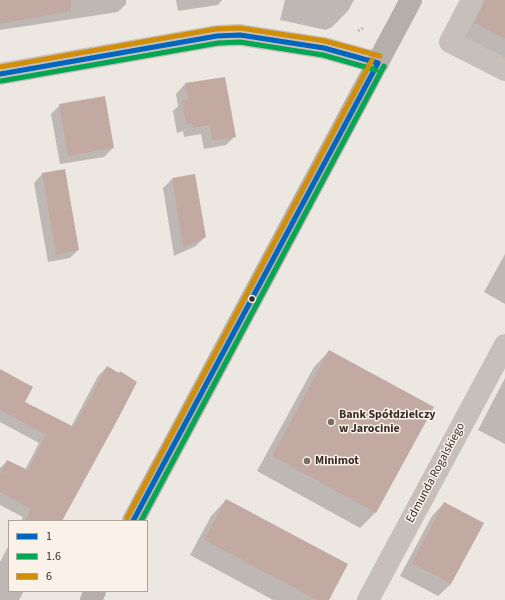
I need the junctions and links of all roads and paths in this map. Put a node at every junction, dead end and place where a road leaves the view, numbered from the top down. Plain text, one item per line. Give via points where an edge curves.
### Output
1 (411, 0) edge
2 (472, 0) edge
3 (378, 63) junction
4 (505, 70) edge
5 (0, 74) edge
6 (504, 345) edge
7 (134, 520) edge
8 (368, 600) edge

1 - 3 main road
2 - 4 street via 450,42
3 - 5 street via 324,48 240,35 217,36
3 - 7 main road
6 - 8 street, Edmunda Rogalskiego

